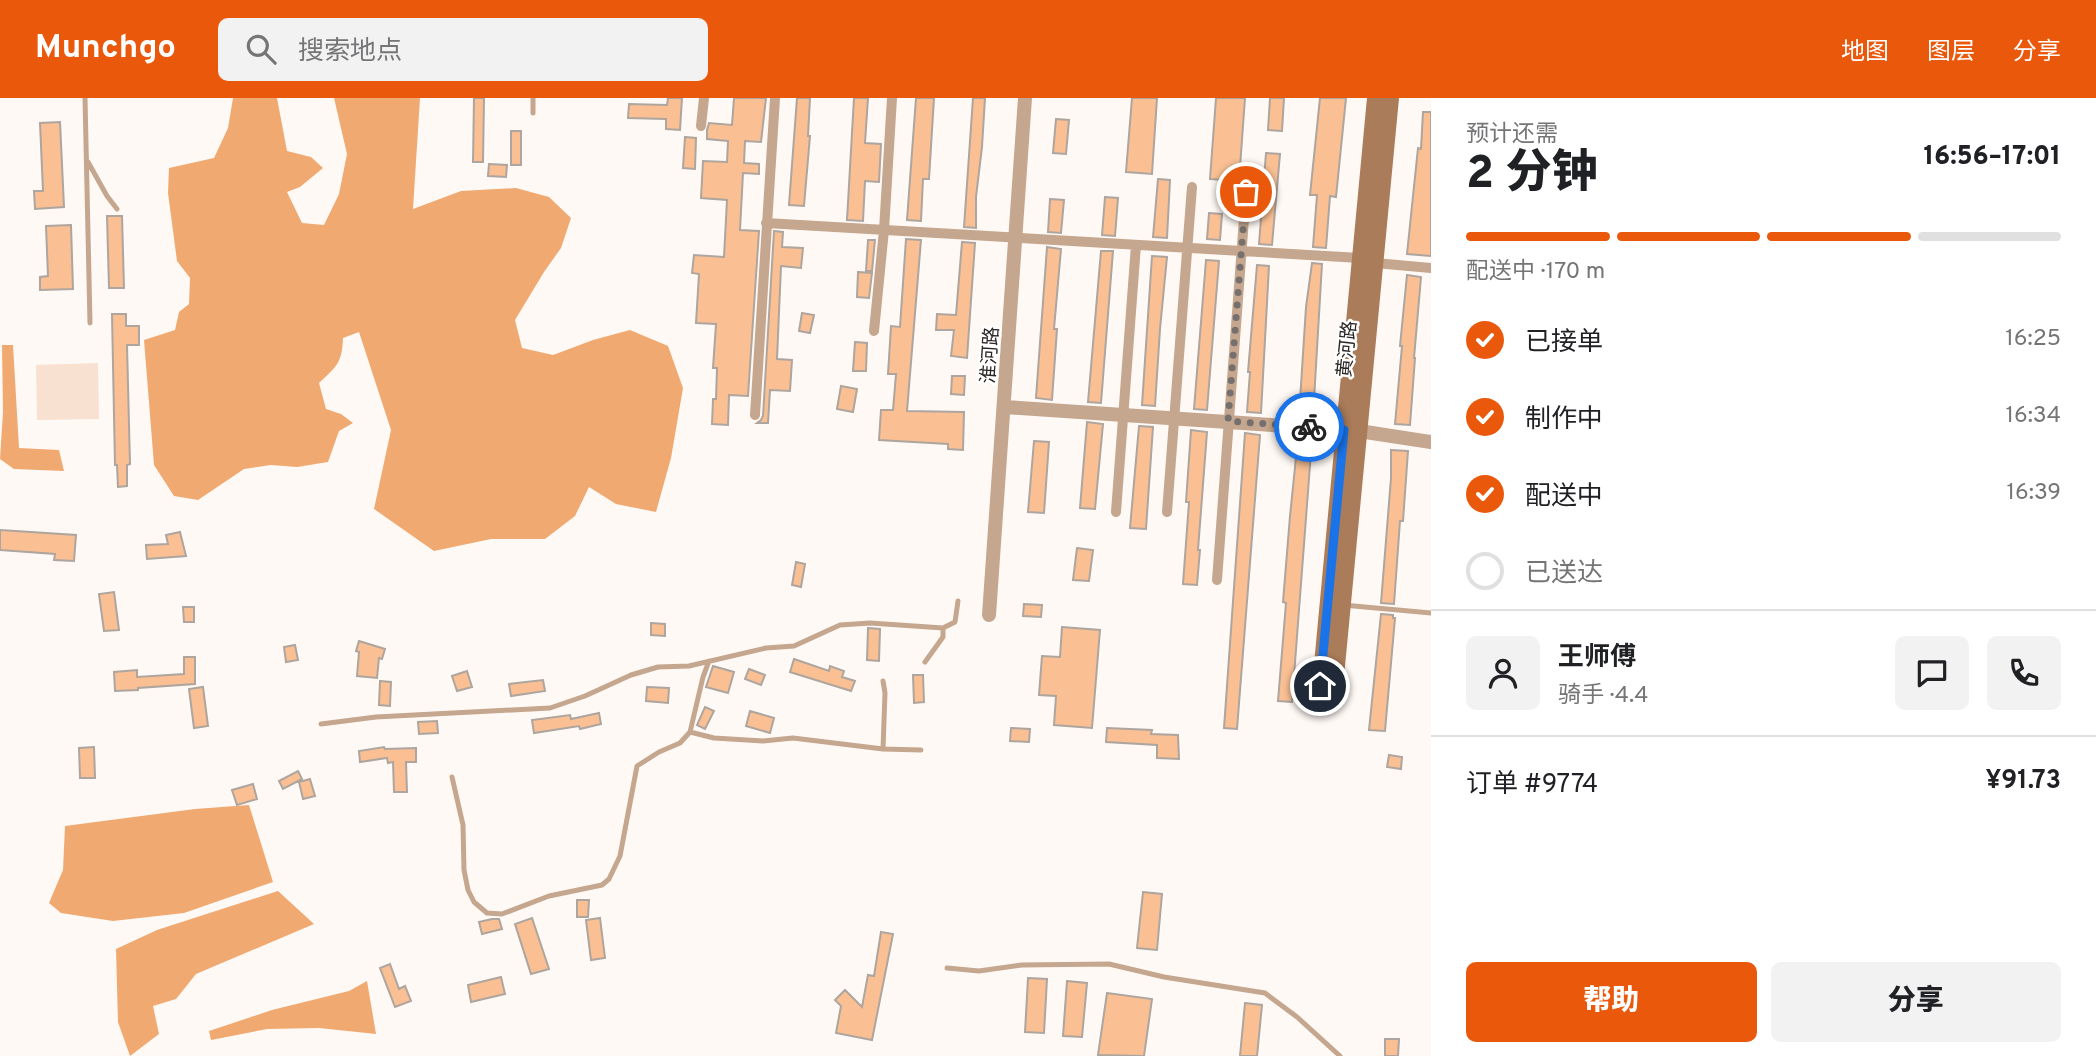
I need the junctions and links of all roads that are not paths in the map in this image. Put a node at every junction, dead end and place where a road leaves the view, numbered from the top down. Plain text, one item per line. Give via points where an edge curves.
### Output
1 (85, 98) edge
2 (533, 98) edge
3 (704, 98) edge
4 (775, 98) edge
5 (892, 98) edge
6 (1025, 98) edge
7 (1375, 98) edge
8 (1391, 98) edge
9 (533, 113) dead end
10 (701, 126) dead end
11 (86, 159) junction
12 (1192, 187) dead end
13 (1246, 192) dead end
14 (117, 209) dead end
15 (766, 223) junction
16 (884, 230) junction
17 (1016, 237) junction
18 (1136, 244) junction
19 (1188, 248) junction
20 (1242, 251) junction
21 (1368, 260) junction
22 (1431, 268) edge
23 (90, 323) dead end
24 (874, 331) dead end
25 (1005, 407) junction
26 (755, 415) dead end
27 (1123, 415) junction
28 (1174, 418) junction
29 (1228, 421) junction
30 (1352, 430) junction
31 (1431, 442) edge
32 (1116, 512) dead end
33 (1167, 512) dead end
34 (1217, 580) dead end
35 (958, 601) dead end
36 (1343, 605) junction
37 (1431, 613) edge
38 (989, 615) dead end
39 (943, 628) junction
40 (709, 661) junction
41 (925, 662) dead end
42 (883, 681) dead end
43 (321, 724) dead end
44 (690, 732) junction
45 (883, 749) junction
46 (920, 750) dead end
47 (452, 777) dead end
48 (947, 968) dead end
49 (1340, 1056) edge

1 - 11 lane
2 - 9 lane
3 - 10 street
4 - 15 street
5 - 16 street
6 - 17 street, 淮河路
7 - 21 main road, 黄河路
8 - 21 main road, 黄河路
11 - 14 lane
11 - 23 lane
12 - 19 street
13 - 20 street
15 - 16 street
15 - 26 street
16 - 17 street
16 - 24 street
17 - 18 street
17 - 25 street, 淮河路
18 - 19 street
18 - 27 street
19 - 20 street
19 - 28 street
20 - 21 street
20 - 29 street
21 - 22 street
21 - 30 main road, 黄河路
25 - 27 street
25 - 38 street, 淮河路
27 - 28 street
27 - 32 street
28 - 29 street
28 - 33 street
29 - 30 street
29 - 34 street
30 - 31 street
30 - 36 main road, 黄河路
30 - 36 main road, 黄河路 via 1328,686
35 - 39 lane via 955,622
36 - 37 lane
39 - 40 lane via 840,625 794,646
39 - 41 lane via 943,637
40 - 43 lane via 658,667 550,708
40 - 44 lane
42 - 45 lane
44 - 45 lane via 714,738 793,738
44 - 47 lane via 680,743 637,766 620,856 602,885 550,896 502,914 487,913 468,890 463,825
45 - 46 lane
48 - 49 lane via 979,971 1022,965 1109,964 1265,993

